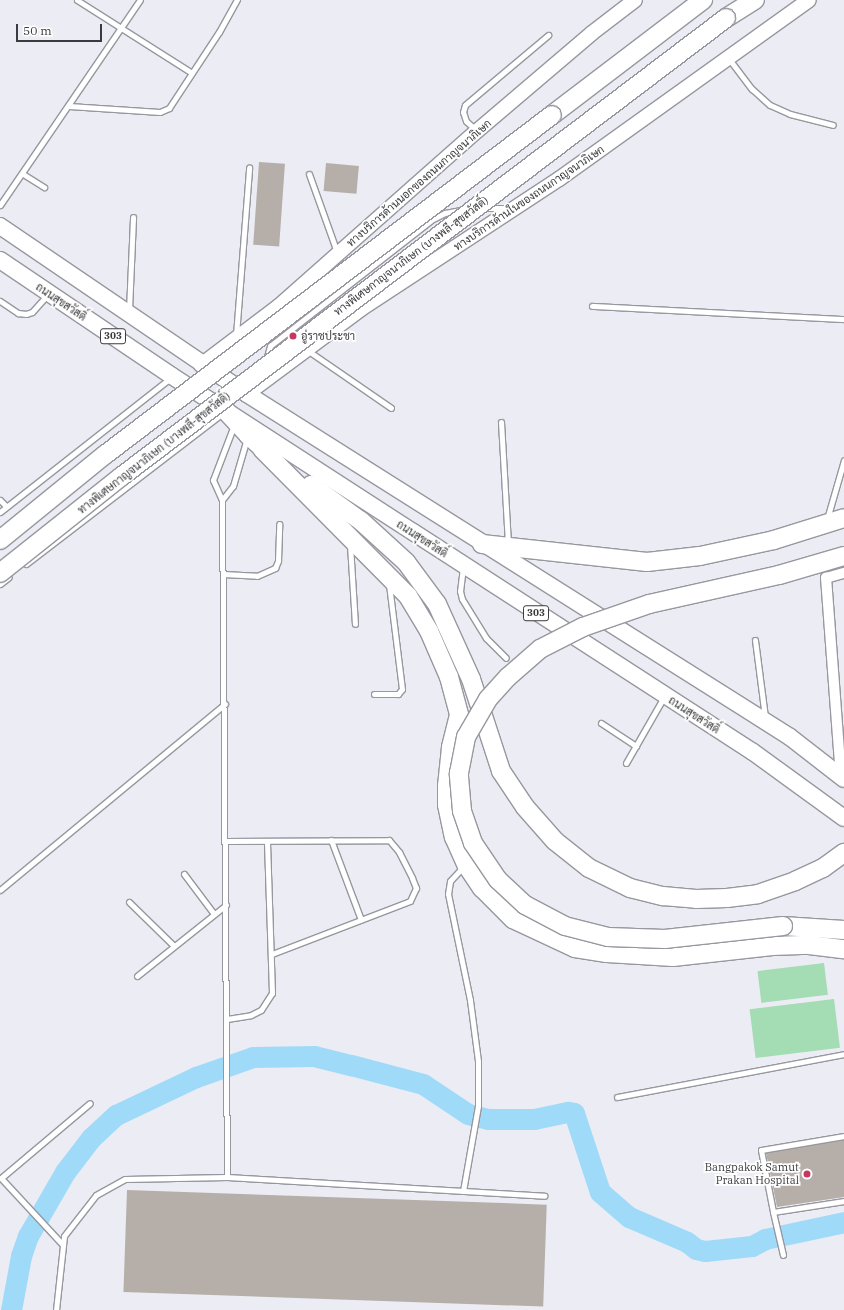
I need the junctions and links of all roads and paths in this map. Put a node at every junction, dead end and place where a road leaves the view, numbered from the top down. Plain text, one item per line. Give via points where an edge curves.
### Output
1 (77, 0) edge
2 (140, 0) edge
3 (237, 0) edge
4 (635, 0) edge
5 (683, 0) edge
6 (703, 0) edge
7 (748, 0) edge
8 (755, 0) edge
9 (810, 0) edge
10 (726, 18) junction
11 (121, 28) junction
12 (548, 35) dead end
13 (642, 47) junction
14 (729, 58) junction
15 (192, 73) junction
16 (69, 106) junction
17 (833, 125) dead end
18 (478, 131) junction
19 (248, 168) dead end
20 (23, 174) junction
21 (309, 174) dead end
22 (44, 187) dead end
23 (0, 205) edge
24 (518, 208) junction
25 (132, 217) dead end
26 (0, 226) edge
27 (338, 254) junction
28 (0, 260) edge
29 (48, 293) junction
30 (0, 301) edge
31 (592, 306) dead end
32 (129, 313) junction
33 (844, 319) edge
34 (236, 338) junction
35 (307, 349) junction
36 (201, 365) junction
37 (172, 376) junction
38 (271, 376) junction
39 (246, 394) junction
40 (391, 408) dead end
41 (231, 416) junction
42 (501, 422) dead end
43 (248, 435) junction
44 (262, 449) junction
45 (844, 460) edge
46 (0, 500) edge
47 (222, 500) junction
48 (6, 506) junction
49 (0, 512) edge
50 (844, 518) edge
51 (278, 524) dead end
52 (826, 524) junction
53 (349, 535) junction
54 (0, 540) edge
55 (482, 544) junction
56 (508, 547) junction
57 (844, 556) edge
58 (463, 566) junction
59 (19, 569) dead end
60 (844, 573) edge
61 (6, 574) edge
62 (223, 574) junction
63 (388, 575) junction
64 (0, 584) edge
65 (355, 624) dead end
66 (755, 640) dead end
67 (506, 658) dead end
68 (374, 694) dead end
69 (665, 696) junction
70 (225, 704) junction
71 (765, 722) junction
72 (600, 723) dead end
73 (636, 746) junction
74 (626, 763) dead end
75 (843, 778) edge
76 (844, 818) edge
77 (331, 840) junction
78 (226, 841) junction
79 (267, 841) junction
80 (844, 853) edge
81 (466, 864) junction
82 (184, 874) dead end
83 (0, 890) edge
84 (129, 902) dead end
85 (226, 905) junction
86 (214, 914) junction
87 (361, 920) junction
88 (844, 930) edge
89 (174, 946) junction
90 (844, 949) edge
91 (272, 954) junction
92 (137, 976) dead end
93 (226, 1019) junction
94 (844, 1054) edge
95 (617, 1097) dead end
96 (90, 1103) dead end
97 (844, 1136) edge
98 (228, 1177) junction
99 (463, 1191) junction
100 (544, 1196) dead end
101 (844, 1201) edge
102 (773, 1212) junction
103 (62, 1245) junction
104 (783, 1255) dead end
105 (56, 1310) edge

1 - 11 lane
2 - 11 lane
3 - 15 lane
4 - 18 main road, ทางบริการด้านนอกของถนนกาญจนาภิเษก via 592,33
5 - 13 highway
6 - 13 highway
7 - 10 highway, ทางพิเศษกาญจนาภิเษก (บางพลี-สุขสวัสดิ์)
8 - 10 highway
9 - 14 main road, ทางบริการด้านในของถนนกาญจนาภิเษก
10 - 61 highway, ทางพิเศษกาญจนาภิเษก (บางพลี-สุขสวัสดิ์), bridge via 122,476
11 - 15 lane
11 - 16 lane
12 - 18 lane via 465,106 463,112 466,121
13 - 54 highway, bridge via 106,454
14 - 17 lane via 752,89 770,105 790,114
14 - 24 main road, ทางบริการด้านในของถนนกาญจนาภิเษก
15 - 16 lane via 169,108 160,112
16 - 20 lane
18 - 27 main road, ทางบริการด้านนอกของถนนกาญจนาภิเษก
19 - 34 lane
20 - 22 lane
20 - 23 lane
21 - 27 lane
24 - 35 main road, ทางบริการด้านในของถนนกาญจนาภิเษก via 361,309
24 - 38 lane via 459,209 431,220 270,346 266,360
25 - 32 lane
26 - 32 main road, 303
27 - 34 main road, ทางบริการด้านนอกของถนนกาญจนาภิเษก via 279,306
28 - 29 main road, ถนนสุขสวัสดิ์ / 303
29 - 30 lane via 32,312 26,314 18,313
29 - 37 main road, ถนนสุขสวัสดิ์ / 303
31 - 33 lane
32 - 36 main road, 303
34 - 36 main road, ทางบริการด้านนอกของถนนกาญจนาภิเษก
35 - 38 main road, ทางบริการด้านในของถนนกาญจนาภิเษก
35 - 40 lane
36 - 39 main road, 303
37 - 41 main road, ถนนสุขสวัสดิ์ / 303
37 - 48 lane
38 - 39 main road, ทางบริการด้านในของถนนกาญจนาภิเษก
39 - 41 main road
39 - 55 main road, 303
41 - 43 highway
41 - 47 lane via 213,480
41 - 58 main road, ถนนสุขสวัสดิ์ / 303
41 - 59 lane
42 - 56 lane
43 - 44 highway
43 - 47 lane via 233,486
44 - 53 highway
44 - 80 highway via 360,521 406,562 437,604 472,679 501,771 524,808 555,841 589,868 630,888 663,896 696,899 758,894 823,868
45 - 52 lane
46 - 48 lane
47 - 62 lane
48 - 49 lane
50 - 52 highway
51 - 62 lane via 278,561 275,568 257,576
52 - 56 highway via 774,540 700,556 647,562
53 - 63 highway
53 - 65 lane
55 - 56 highway
55 - 71 main road, 303
57 - 88 highway, bridge via 779,576 650,604 583,627 540,649 488,699 466,737 459,773 462,811 471,836 498,880 525,905 565,926 608,937 665,939 783,926
58 - 67 lane via 460,591 462,599 486,638
58 - 69 main road, ถนนสุขสวัสดิ์ / 303
60 - 75 street via 826,578
61 - 64 lane
62 - 70 lane
63 - 68 lane via 402,689 398,694
63 - 81 highway via 408,596 429,631 457,703 459,715 451,748 447,806 454,837
66 - 71 lane
69 - 73 lane
69 - 76 main road, ถนนสุขสวัสดิ์ / 303 via 753,752
70 - 78 lane
70 - 83 lane
71 - 75 main road, 303 via 790,737
72 - 73 lane
73 - 74 lane
77 - 79 lane
77 - 87 lane
77 - 87 lane via 389,840 399,852 416,888 410,901
78 - 79 lane
78 - 85 lane
79 - 91 lane
81 - 90 highway via 482,888 513,919 575,948 608,954 673,957 772,946
81 - 99 lane via 450,881 448,894 471,1008 478,1060 477,1114
82 - 86 lane
84 - 89 lane
85 - 86 lane
85 - 93 lane
86 - 89 lane
87 - 91 lane
89 - 92 lane
91 - 93 lane via 272,993 267,1004 251,1015
93 - 98 lane
94 - 95 lane
96 - 103 lane via 1,1178
97 - 102 lane via 761,1150
98 - 99 lane
98 - 103 lane via 125,1179 96,1195 64,1236
99 - 100 lane
101 - 102 lane
102 - 104 lane
103 - 105 lane

